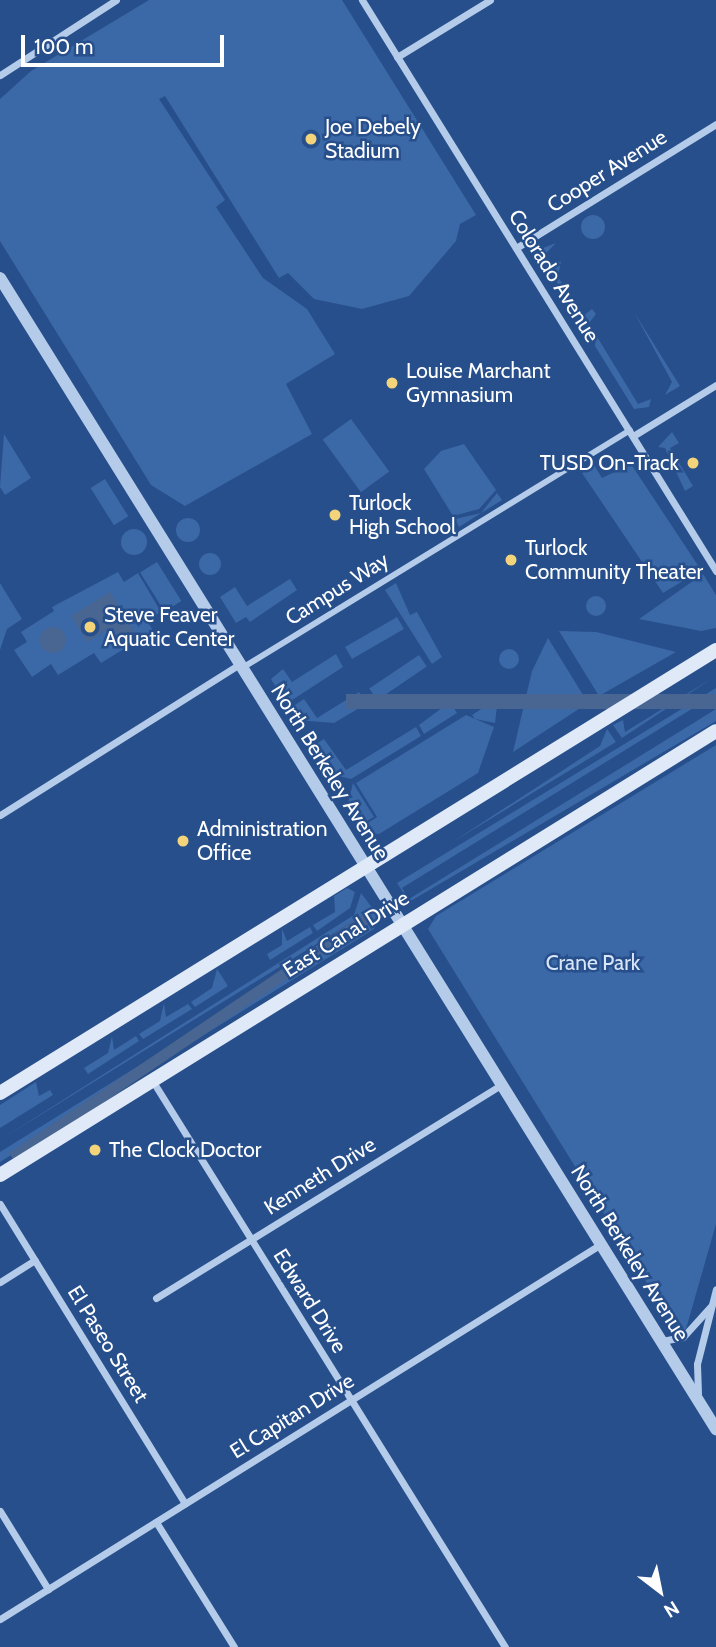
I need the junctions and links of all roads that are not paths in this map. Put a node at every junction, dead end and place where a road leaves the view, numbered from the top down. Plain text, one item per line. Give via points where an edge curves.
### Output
1 (116, 0) edge
2 (362, 0) edge
3 (489, 0) edge
4 (397, 57) junction
5 (16, 62) junction
6 (0, 65) edge
7 (0, 75) edge
8 (716, 124) edge
9 (516, 248) junction
10 (0, 278) edge
11 (716, 385) edge
12 (632, 433) junction
13 (716, 571) edge
14 (716, 650) edge
15 (241, 666) junction
16 (716, 731) edge
17 (0, 815) edge
18 (366, 865) junction
19 (402, 923) junction
20 (152, 1080) junction
21 (502, 1084) junction
22 (2, 1088) edge
23 (0, 1175) edge
24 (0, 1204) edge
25 (251, 1239) junction
26 (602, 1244) junction
27 (35, 1260) junction
28 (0, 1282) edge
29 (716, 1289) edge
30 (156, 1298) dead end
31 (711, 1306) junction
32 (662, 1341) junction
33 (351, 1400) junction
34 (699, 1401) junction
35 (716, 1429) edge
36 (185, 1503) junction
37 (0, 1511) edge
38 (156, 1522) junction
39 (48, 1589) junction
40 (0, 1619) edge
41 (234, 1647) edge
42 (505, 1647) edge

1 - 5 street
2 - 4 street, Colorado Avenue
3 - 4 street
4 - 9 street, Colorado Avenue
5 - 6 street
5 - 7 street
8 - 9 street, Cooper Avenue
9 - 12 street, Colorado Avenue
10 - 15 street, North Berkeley Avenue
11 - 12 street
12 - 13 street, Colorado Avenue
12 - 15 street, Campus Way
14 - 18 main road
15 - 17 street, Campus Way
15 - 18 street, North Berkeley Avenue
16 - 19 main road, East Canal Drive
18 - 19 street, North Berkeley Avenue
18 - 22 main road
19 - 20 main road, East Canal Drive
19 - 21 street, North Berkeley Avenue
20 - 23 main road, East Canal Drive
20 - 25 street, Edward Drive
21 - 25 street, Kenneth Drive
21 - 26 street, North Berkeley Avenue
24 - 27 street, El Paseo Street
25 - 30 street, Kenneth Drive
25 - 33 street, Edward Drive
26 - 32 street, North Berkeley Avenue
26 - 33 street, El Capitan Drive
27 - 28 street
27 - 36 street, El Paseo Street
29 - 31 street
31 - 32 street via 683,1337
31 - 34 street via 697,1364
32 - 34 street, North Berkeley Avenue
33 - 36 street, El Capitan Drive
33 - 42 street, Edward Drive
34 - 35 street, North Berkeley Avenue
36 - 38 street, El Capitan Drive
37 - 39 street
38 - 39 street, El Capitan Drive
38 - 41 street
39 - 40 street, El Capitan Drive

